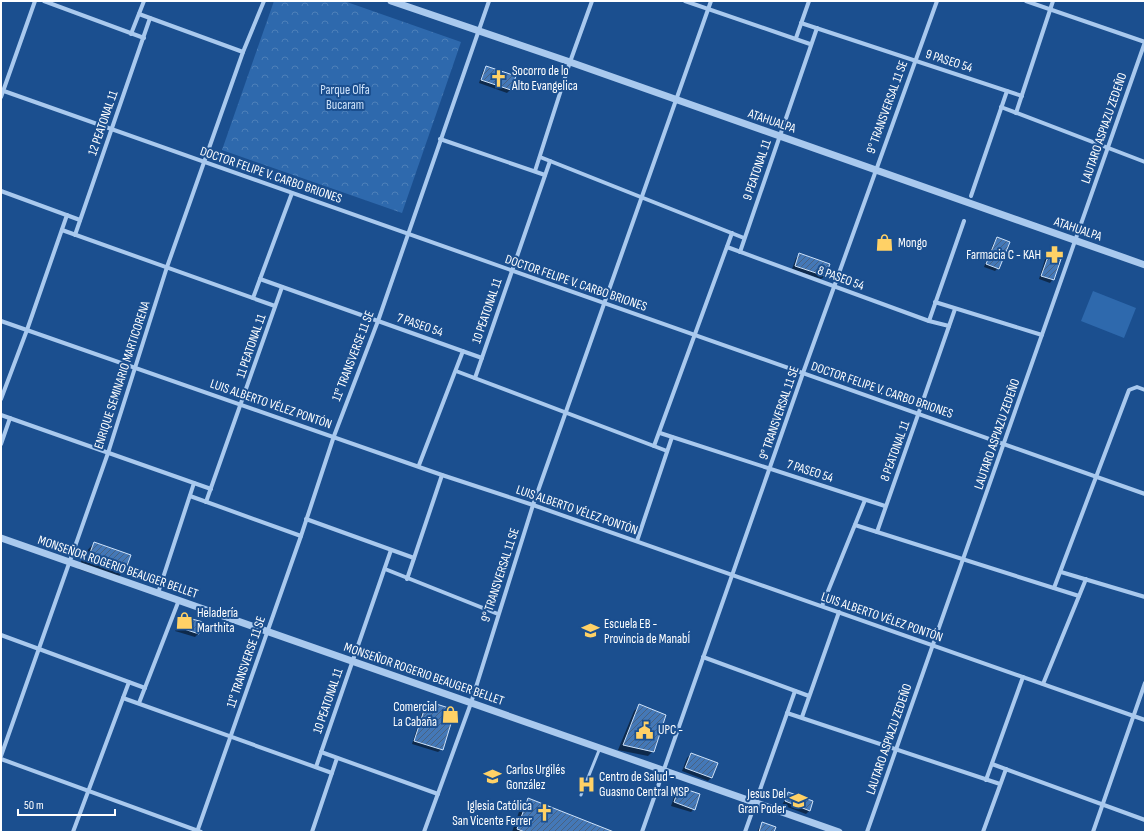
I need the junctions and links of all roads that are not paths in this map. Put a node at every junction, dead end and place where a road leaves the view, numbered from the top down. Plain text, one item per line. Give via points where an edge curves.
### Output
1 (35, 1) edge
2 (44, 1) edge
3 (144, 1) edge
4 (264, 1) edge
5 (391, 1) edge
6 (488, 1) edge
7 (592, 1) edge
8 (685, 1) edge
9 (711, 1) edge
10 (809, 1) edge
11 (937, 1) edge
12 (1026, 1) edge
13 (1053, 1) edge
14 (708, 9) junction
15 (1050, 9) junction
16 (139, 14) junction
17 (150, 18) junction
18 (801, 22) junction
19 (817, 28) junction
20 (477, 31) junction
21 (131, 34) junction
22 (144, 38) junction
23 (796, 38) junction
24 (1145, 42) edge
25 (810, 44) junction
26 (243, 52) junction
27 (915, 60) junction
28 (570, 62) junction
29 (2, 90) edge
30 (1007, 91) junction
31 (1022, 96) junction
32 (1, 97) edge
33 (676, 100) junction
34 (1001, 107) junction
35 (1016, 113) junction
36 (112, 129) junction
37 (779, 136) junction
38 (440, 139) junction
39 (1108, 148) junction
40 (540, 157) junction
41 (550, 161) junction
42 (204, 162) junction
43 (1145, 162) edge
44 (875, 170) junction
45 (535, 171) junction
46 (545, 175) junction
47 (1, 191) edge
48 (292, 193) junction
49 (971, 196) dead end
50 (642, 197) junction
51 (67, 215) junction
52 (80, 220) junction
53 (964, 221) dead end
54 (62, 230) junction
55 (732, 233) junction
56 (408, 234) junction
57 (75, 235) junction
58 (744, 238) junction
59 (1075, 240) junction
60 (727, 247) junction
61 (740, 252) junction
62 (1145, 265) edge
63 (167, 268) junction
64 (512, 270) junction
65 (260, 279) junction
66 (835, 286) junction
67 (282, 287) junction
68 (254, 298) junction
69 (935, 302) junction
70 (604, 303) junction
71 (275, 306) junction
72 (955, 309) junction
73 (1, 321) edge
74 (378, 321) junction
75 (929, 321) junction
76 (949, 326) junction
77 (28, 330) junction
78 (695, 335) junction
79 (1042, 335) junction
80 (463, 351) junction
81 (482, 358) junction
82 (134, 368) junction
83 (456, 371) junction
84 (803, 373) junction
85 (475, 378) junction
86 (1145, 389) edge
87 (1, 399) edge
88 (241, 404) junction
89 (566, 413) junction
90 (918, 414) junction
91 (1, 415) edge
92 (10, 418) junction
93 (660, 433) junction
94 (3, 434) edge
95 (334, 436) junction
96 (672, 437) junction
97 (1, 444) edge
98 (1004, 444) junction
99 (654, 446) junction
100 (667, 451) junction
101 (108, 453) junction
102 (419, 465) junction
103 (770, 469) junction
104 (442, 475) junction
105 (1097, 477) junction
106 (194, 483) junction
107 (211, 489) junction
108 (1145, 494) edge
109 (190, 496) junction
110 (864, 500) junction
111 (206, 502) junction
112 (533, 504) junction
113 (886, 506) junction
114 (306, 519) junction
115 (855, 525) junction
116 (877, 532) junction
117 (301, 536) junction
118 (1, 538) edge
119 (637, 541) junction
120 (391, 550) junction
121 (414, 558) junction
122 (963, 559) junction
123 (69, 562) junction
124 (385, 569) junction
125 (1061, 572) junction
126 (732, 575) junction
127 (407, 579) junction
128 (1086, 579) junction
129 (1054, 588) junction
130 (158, 593) junction
131 (1079, 596) junction
132 (1145, 597) edge
133 (179, 600) junction
134 (822, 606) junction
135 (839, 612) junction
136 (498, 614) junction
137 (268, 632) junction
138 (1, 635) edge
139 (933, 646) junction
140 (39, 649) junction
141 (703, 657) junction
142 (352, 661) junction
143 (1023, 677) junction
144 (128, 682) junction
145 (1145, 683) edge
146 (1043, 684) junction
147 (145, 688) junction
148 (795, 691) junction
149 (809, 696) junction
150 (123, 698) junction
151 (471, 702) junction
152 (139, 703) junction
153 (788, 713) junction
154 (1133, 716) junction
155 (802, 717) junction
156 (1145, 720) edge
157 (230, 736) junction
158 (600, 748) junction
159 (896, 749) junction
160 (321, 752) junction
161 (1, 756) edge
162 (337, 758) junction
163 (1, 759) edge
164 (992, 764) junction
165 (316, 767) junction
166 (1006, 769) junction
167 (664, 770) junction
168 (332, 773) junction
169 (986, 780) junction
170 (1000, 784) junction
171 (88, 791) junction
172 (438, 794) junction
173 (581, 795) dead end
174 (754, 802) junction
175 (1103, 803) junction
176 (1145, 820) edge
177 (73, 832) edge
178 (198, 832) edge
179 (312, 832) edge
180 (424, 832) edge
181 (642, 832) edge
182 (744, 832) edge
183 (839, 832) edge
184 (867, 832) edge
185 (984, 832) edge
186 (1093, 832) edge

1 - 29 street
2 - 21 street
3 - 16 street
4 - 26 street, ENRIQUE SEMINARIO MARTICORENA
5 - 20 street, ATAHUALPA
6 - 20 street, 11° TRANSVERSE 11 SE
7 - 28 street
8 - 14 street
9 - 14 street, 9° TRANSVERSAL 11 SE
10 - 18 street
11 - 27 street, 9° TRANSVERSAL 11 SE
12 - 15 street
13 - 15 street
14 - 23 street
14 - 33 street, 9° TRANSVERSAL 11 SE
15 - 24 street
15 - 31 street
16 - 17 street
16 - 21 street
17 - 22 street, 12 PEATONAL 11
17 - 26 street
18 - 19 street, 9 PASEO 54
18 - 23 street
19 - 25 street, 9 PEATONAL 11
19 - 27 street, 9 PASEO 54
20 - 28 street, ATAHUALPA
20 - 38 street, 11° TRANSVERSE 11 SE
21 - 22 street
22 - 36 street, 12 PEATONAL 11
23 - 25 street
24 - 39 street, LAUTARO ASPIAZU ZEDEÑO
25 - 37 street, 9 PEATONAL 11
26 - 42 street, ENRIQUE SEMINARIO MARTICORENA
27 - 30 street, 9 PASEO 54
27 - 44 street, 9° TRANSVERSAL 11 SE
28 - 33 street, ATAHUALPA
28 - 40 street
29 - 32 street
29 - 36 street, DOCTOR FELIPE V. CARBO BRIONES
30 - 31 street, 9 PASEO 54
30 - 34 street
31 - 35 street
33 - 37 street, ATAHUALPA
33 - 50 street, 9° TRANSVERSAL 11 SE
34 - 35 street
34 - 49 street
35 - 39 street
36 - 42 street, DOCTOR FELIPE V. CARBO BRIONES
36 - 52 street, 12 PEATONAL 11
37 - 44 street, ATAHUALPA
37 - 58 street, 9 PEATONAL 11
38 - 45 street
38 - 56 street, 11° TRANSVERSE 11 SE
39 - 43 street
39 - 59 street, LAUTARO ASPIAZU ZEDEÑO
40 - 41 street
40 - 45 street
41 - 46 street, 10 PEATONAL 11
41 - 50 street
42 - 48 street, DOCTOR FELIPE V. CARBO BRIONES
42 - 63 street, ENRIQUE SEMINARIO MARTICORENA
44 - 59 street, ATAHUALPA
44 - 66 street, 9° TRANSVERSAL 11 SE
45 - 46 street
46 - 64 street, 10 PEATONAL 11
47 - 51 street
48 - 56 street, DOCTOR FELIPE V. CARBO BRIONES
48 - 65 street, 11 PEATONAL 11
50 - 55 street
50 - 70 street, 9° TRANSVERSAL 11 SE
51 - 52 street
51 - 54 street
52 - 57 street, 12 PEATONAL 11
53 - 69 street
54 - 57 street
54 - 77 street
55 - 58 street
55 - 60 street
56 - 64 street, DOCTOR FELIPE V. CARBO BRIONES
56 - 74 street, 11° TRANSVERSE 11 SE
57 - 63 street
58 - 61 street, 9 PEATONAL 11
59 - 62 street, ATAHUALPA
59 - 79 street, LAUTARO ASPIAZU ZEDEÑO
60 - 61 street, 8 PASEO 54
60 - 78 street
61 - 66 street, 8 PASEO 54
63 - 68 street
63 - 82 street, ENRIQUE SEMINARIO MARTICORENA
64 - 70 street, DOCTOR FELIPE V. CARBO BRIONES
64 - 81 street, 10 PEATONAL 11
65 - 67 street, 7 PASEO 54
65 - 68 street, 11 PEATONAL 11
66 - 75 street, 8 PASEO 54
66 - 84 street, 9° TRANSVERSAL 11 SE
67 - 71 street, 11 PEATONAL 11
67 - 74 street, 7 PASEO 54
68 - 71 street
69 - 72 street
69 - 75 street
70 - 78 street, DOCTOR FELIPE V. CARBO BRIONES
70 - 89 street, 9° TRANSVERSAL 11 SE
71 - 88 street, 11 PEATONAL 11
72 - 76 street, 8 PEATONAL 11
72 - 79 street
73 - 77 street, LUIS ALBERTO VÉLEZ PONTÓN
74 - 80 street, 7 PASEO 54
74 - 95 street, 11° TRANSVERSE 11 SE
75 - 76 street, 8 PASEO 54
76 - 90 street, 8 PEATONAL 11
77 - 82 street, LUIS ALBERTO VÉLEZ PONTÓN
77 - 87 street
78 - 84 street, DOCTOR FELIPE V. CARBO BRIONES
78 - 93 street
79 - 98 street, LAUTARO ASPIAZU ZEDEÑO
80 - 81 street, 7 PASEO 54
80 - 83 street, 10 PEATONAL 11
81 - 85 street, 10 PEATONAL 11
82 - 88 street, LUIS ALBERTO VÉLEZ PONTÓN
82 - 101 street, ENRIQUE SEMINARIO MARTICORENA
83 - 85 street
83 - 102 street, 10 PEATONAL 11
84 - 90 street, DOCTOR FELIPE V. CARBO BRIONES
84 - 103 street, 9° TRANSVERSAL 11 SE
85 - 89 street
86 - 105 street via 1137,387 1129,390
88 - 95 street, LUIS ALBERTO VÉLEZ PONTÓN
88 - 107 street, 11 PEATONAL 11
89 - 99 street
89 - 112 street, 9° TRANSVERSAL 11 SE
90 - 98 street, DOCTOR FELIPE V. CARBO BRIONES
90 - 113 street, 8 PEATONAL 11
91 - 92 street
92 - 94 street
92 - 101 street
93 - 96 street, 7 PASEO 54
93 - 99 street
94 - 97 street
95 - 102 street, LUIS ALBERTO VÉLEZ PONTÓN
95 - 114 street, 11° TRANSVERSE 11 SE
96 - 100 street
96 - 103 street, 7 PASEO 54
98 - 105 street, DOCTOR FELIPE V. CARBO BRIONES
98 - 122 street, LAUTARO ASPIAZU ZEDEÑO
99 - 100 street
100 - 119 street
101 - 106 street
101 - 123 street, ENRIQUE SEMINARIO MARTICORENA
102 - 104 street, LUIS ALBERTO VÉLEZ PONTÓN
103 - 110 street, 7 PASEO 54
103 - 126 street, 9° TRANSVERSAL 11 SE
104 - 112 street, LUIS ALBERTO VÉLEZ PONTÓN
104 - 121 street
105 - 108 street, DOCTOR FELIPE V. CARBO BRIONES
105 - 125 street
106 - 107 street
106 - 109 street
107 - 111 street, 11 PEATONAL 11
109 - 111 street
109 - 130 street
110 - 113 street, 7 PASEO 54
110 - 115 street
111 - 117 street
112 - 119 street, LUIS ALBERTO VÉLEZ PONTÓN
112 - 136 street, 9° TRANSVERSAL 11 SE
113 - 116 street, 8 PEATONAL 11
114 - 117 street, 11° TRANSVERSE 11 SE
114 - 120 street
115 - 116 street
115 - 134 street
116 - 122 street
117 - 137 street, 11° TRANSVERSE 11 SE
118 - 123 street, MONSEÑOR ROGERIO BEAUGER BELLET
119 - 126 street, LUIS ALBERTO VÉLEZ PONTÓN
120 - 121 street
120 - 124 street, 10 PEATONAL 11
121 - 127 street
122 - 129 street
122 - 139 street, LAUTARO ASPIAZU ZEDEÑO
123 - 130 street, MONSEÑOR ROGERIO BEAUGER BELLET
123 - 140 street, ENRIQUE SEMINARIO MARTICORENA
124 - 127 street
124 - 142 street, 10 PEATONAL 11
125 - 128 street
125 - 129 street
126 - 134 street, LUIS ALBERTO VÉLEZ PONTÓN
126 - 141 street, 9° TRANSVERSAL 11 SE
127 - 136 street
128 - 131 street
128 - 132 street
129 - 131 street
130 - 133 street, MONSEÑOR ROGERIO BEAUGER BELLET
131 - 146 street
133 - 137 street, MONSEÑOR ROGERIO BEAUGER BELLET
133 - 147 street
134 - 135 street, LUIS ALBERTO VÉLEZ PONTÓN
135 - 139 street, LUIS ALBERTO VÉLEZ PONTÓN
135 - 149 street
136 - 151 street, 9° TRANSVERSAL 11 SE
137 - 142 street, MONSEÑOR ROGERIO BEAUGER BELLET
137 - 157 street, 11° TRANSVERSE 11 SE
138 - 140 street
139 - 143 street, LUIS ALBERTO VÉLEZ PONTÓN
139 - 159 street, LAUTARO ASPIAZU ZEDEÑO
140 - 144 street
140 - 161 street, ENRIQUE SEMINARIO MARTICORENA
141 - 148 street
141 - 167 street, 9° TRANSVERSAL 11 SE
142 - 151 street, MONSEÑOR ROGERIO BEAUGER BELLET
142 - 160 street, 10 PEATONAL 11
143 - 146 street, LUIS ALBERTO VÉLEZ PONTÓN
143 - 164 street
144 - 147 street
144 - 150 street
145 - 154 street
146 - 154 street, LUIS ALBERTO VÉLEZ PONTÓN
147 - 152 street
148 - 149 street
148 - 153 street
149 - 155 street
150 - 152 street
150 - 171 street
151 - 158 street, MONSEÑOR ROGERIO BEAUGER BELLET
151 - 172 street, 9° TRANSVERSAL 11 SE
152 - 157 street
153 - 155 street
153 - 174 street
154 - 156 street, LUIS ALBERTO VÉLEZ PONTÓN
154 - 175 street
155 - 159 street
157 - 165 street
157 - 178 street, 11° TRANSVERSE 11 SE
158 - 167 street, MONSEÑOR ROGERIO BEAUGER BELLET
158 - 173 lane
159 - 169 street
159 - 184 street, LAUTARO ASPIAZU ZEDEÑO
160 - 162 street
160 - 165 street, 10 PEATONAL 11
162 - 168 street
162 - 172 street
163 - 171 street
164 - 166 street
164 - 169 street
165 - 168 street
166 - 170 street
166 - 175 street
167 - 174 street, MONSEÑOR ROGERIO BEAUGER BELLET
167 - 181 street, 9° TRANSVERSAL 11 SE
168 - 179 street
169 - 170 street
170 - 185 street
171 - 177 street
171 - 178 street
172 - 180 street, 9° TRANSVERSAL 11 SE
174 - 182 street
174 - 183 street, MONSEÑOR ROGERIO BEAUGER BELLET
175 - 176 street
175 - 186 street

